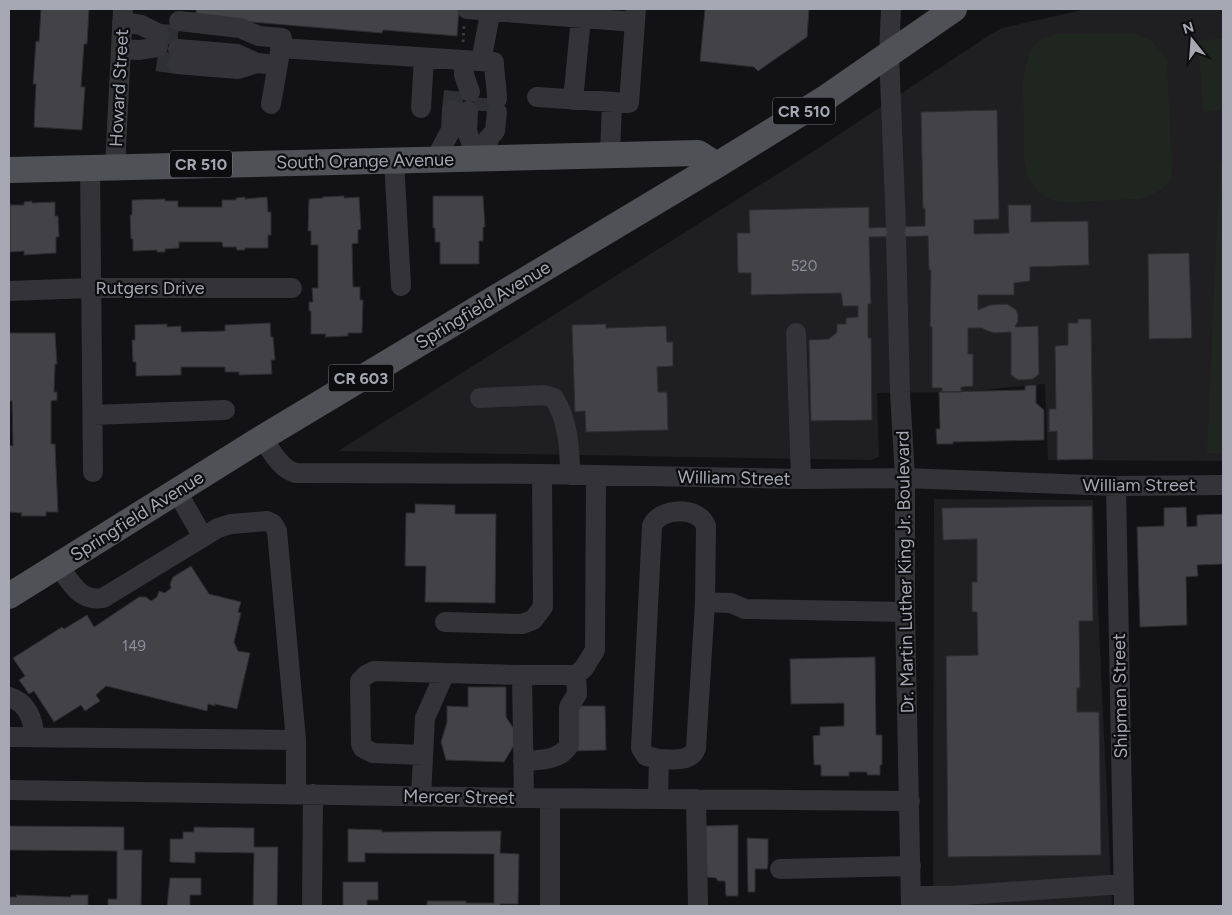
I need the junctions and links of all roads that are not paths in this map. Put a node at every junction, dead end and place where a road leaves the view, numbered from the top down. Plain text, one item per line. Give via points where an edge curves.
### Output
1 (891, 9) edge
2 (954, 9) edge
3 (491, 10) edge
4 (466, 13) edge
5 (636, 15) edge
6 (581, 18) junction
7 (129, 19) edge
8 (161, 43) junction
9 (281, 44) junction
10 (889, 54) junction
11 (424, 58) junction
12 (476, 87) junction
13 (537, 97) dead end
14 (573, 100) junction
15 (612, 102) junction
16 (271, 104) dead end
17 (422, 108) dead end
18 (484, 152) junction
19 (610, 155) junction
20 (436, 158) junction
21 (394, 160) junction
22 (717, 165) junction
23 (102, 167) junction
24 (9, 170) edge
25 (400, 286) dead end
26 (91, 288) junction
27 (292, 288) dead end
28 (9, 291) edge
29 (796, 333) dead end
30 (480, 398) dead end
31 (226, 410) dead end
32 (93, 414) junction
33 (262, 438) junction
34 (93, 472) dead end
35 (542, 474) junction
36 (570, 475) junction
37 (596, 476) junction
38 (680, 478) junction
39 (905, 478) junction
40 (801, 479) junction
41 (1223, 485) edge
42 (1116, 486) junction
43 (177, 492) junction
44 (679, 511) junction
45 (204, 537) junction
46 (58, 565) junction
47 (9, 596) edge
48 (705, 602) junction
49 (905, 612) junction
50 (444, 622) dead end
51 (445, 673) junction
52 (522, 675) junction
53 (576, 675) junction
54 (9, 697) edge
55 (9, 737) edge
56 (34, 737) junction
57 (296, 740) junction
58 (423, 755) junction
59 (659, 759) junction
60 (523, 761) junction
61 (9, 790) edge
62 (305, 794) junction
63 (422, 796) junction
64 (524, 798) junction
65 (658, 798) junction
66 (550, 799) junction
67 (696, 799) junction
68 (910, 801) junction
69 (911, 866) junction
70 (780, 869) dead end
71 (1123, 884) junction
72 (911, 901) edge
73 (312, 906) edge
74 (550, 906) edge
75 (698, 906) edge
76 (1124, 906) edge

1 - 10 street, Dr. Martin Luther King Jr. Boulevard
2 - 10 main road, Springfield Avenue / CR 510
3 - 4 street
3 - 6 street
3 - 12 street
5 - 6 street
5 - 15 street via 629,103
6 - 14 street
7 - 8 street, Howard Street
7 - 8 street
8 - 9 street via 242,40 259,36
8 - 9 street via 237,54 257,63
8 - 23 street, Howard Street
9 - 11 street
9 - 16 street
10 - 22 main road, Springfield Avenue / CR 510 via 827,97
10 - 39 street, Dr. Martin Luther King Jr. Boulevard
11 - 12 street
11 - 17 street
12 - 18 street via 495,131
12 - 18 street via 467,131
12 - 20 street
13 - 14 street
14 - 15 street
15 - 19 street
18 - 19 main road, South Orange Avenue / CR 510
18 - 20 main road, South Orange Avenue / CR 510
19 - 22 main road, South Orange Avenue / CR 510 via 698,153
20 - 21 main road, South Orange Avenue / CR 510
21 - 23 main road, South Orange Avenue / CR 510
21 - 25 street
22 - 33 main road, Springfield Avenue / CR 603
23 - 24 main road, South Orange Avenue / CR 510
23 - 26 street, Howard Street
26 - 27 street, Rutgers Drive
26 - 28 street, Rutgers Drive
26 - 32 street, Howard Street
29 - 40 street
30 - 36 street via 544,395 554,398 562,410 570,454
31 - 32 street
32 - 34 street, Howard Street
33 - 35 street, William Street via 283,467 296,474
33 - 43 main road, Springfield Avenue / CR 603
35 - 36 street, William Street
35 - 50 street via 543,607 534,620 522,624
36 - 37 street, William Street
37 - 38 street, William Street
37 - 53 street via 595,650
38 - 40 street, William Street
38 - 44 street
39 - 40 street, William Street
39 - 42 street, William Street
39 - 49 street, Dr. Martin Luther King Jr. Boulevard
41 - 42 street, William Street
42 - 71 street, Shipman Street
43 - 45 street
43 - 46 main road, Springfield Avenue / CR 603
44 - 48 street via 698,516 706,526
44 - 59 street via 660,516 652,526 641,748 646,756
45 - 46 street via 104,598 84,596
45 - 57 street via 231,524 267,521 276,528
46 - 47 main road, Springfield Avenue / CR 603
48 - 49 street via 731,604 745,609
48 - 59 street via 695,752 687,758
49 - 68 street, Dr. Martin Luther King Jr. Boulevard
51 - 52 street
51 - 58 street via 425,718
51 - 58 street via 374,672 360,681 363,748 373,753
52 - 53 street
52 - 60 street
53 - 60 street via 577,694 569,707 569,745 566,750 551,759
54 - 56 street via 25,708 33,722
55 - 56 street
56 - 57 street
57 - 62 street
58 - 63 street
59 - 65 street
60 - 64 street
61 - 62 street, Mercer Street
62 - 63 street, Mercer Street
62 - 73 street
63 - 64 street, Mercer Street
64 - 66 street, Mercer Street
65 - 66 street, Mercer Street
65 - 67 street, Mercer Street
66 - 74 street
67 - 68 street, Mercer Street
67 - 75 street
68 - 69 street, Dr. Martin Luther King Jr. Boulevard
69 - 70 street
69 - 72 street, Dr. Martin Luther King Jr. Boulevard
71 - 72 street
71 - 76 street, Shipman Street

